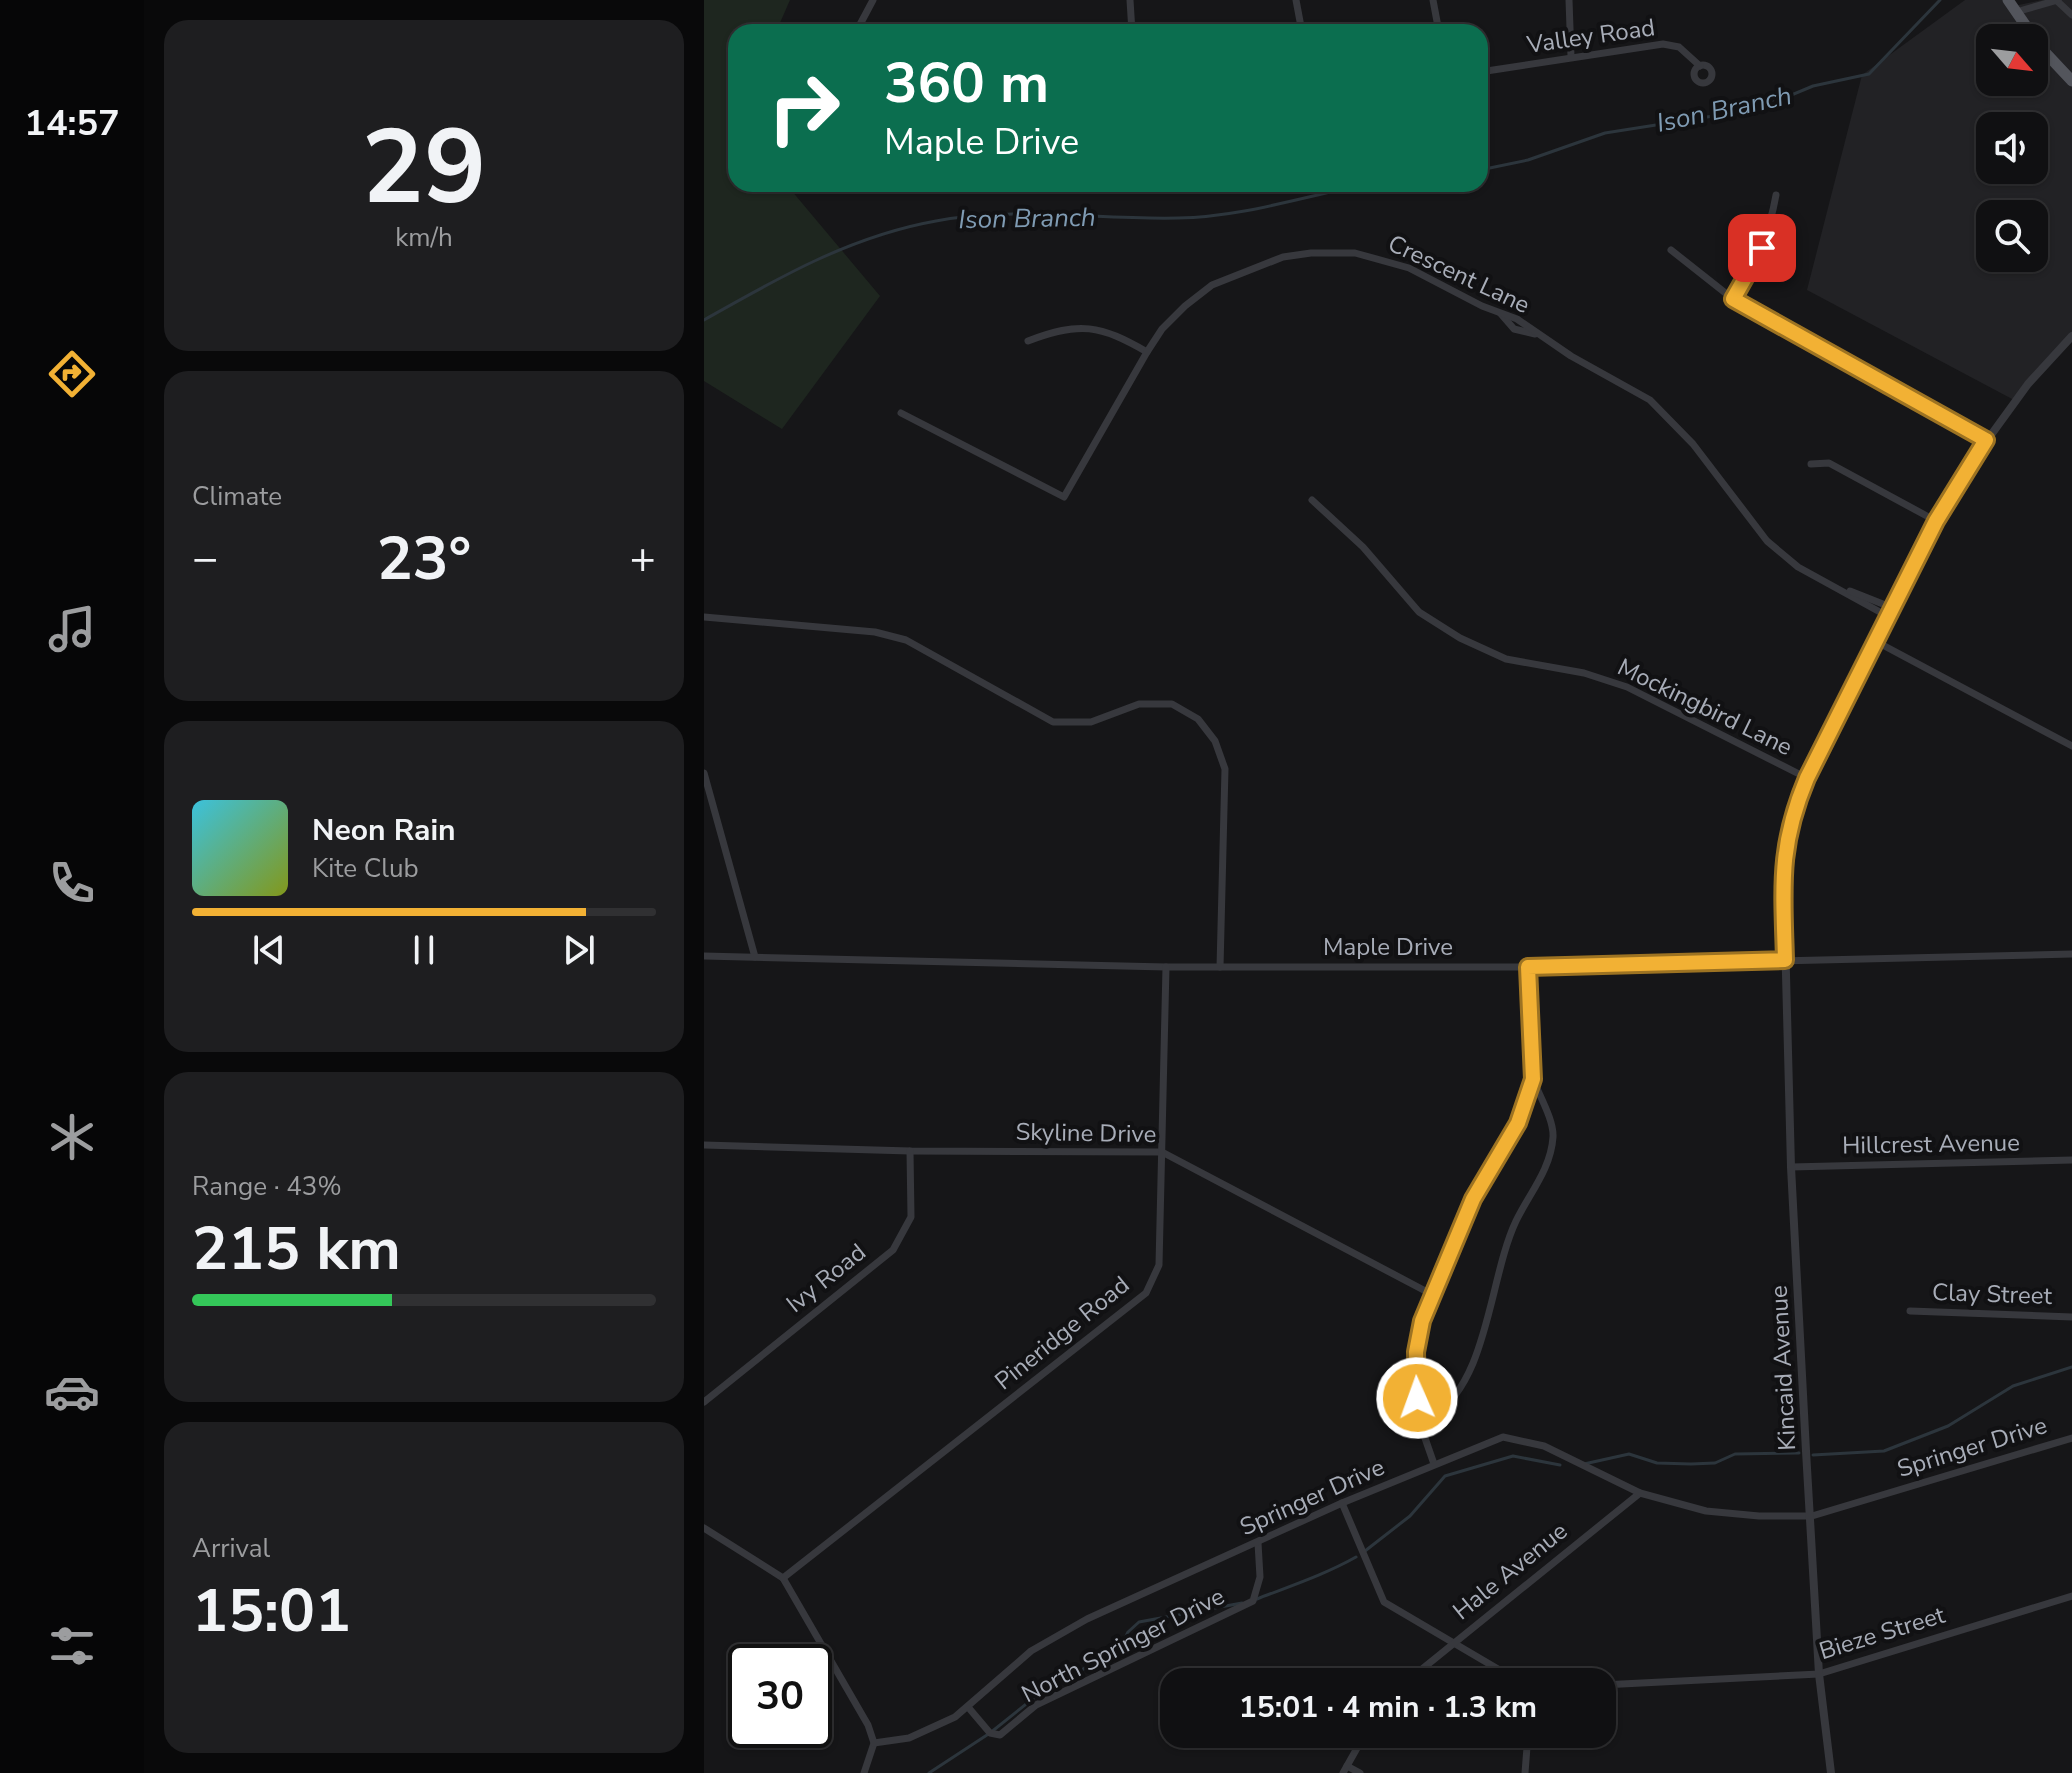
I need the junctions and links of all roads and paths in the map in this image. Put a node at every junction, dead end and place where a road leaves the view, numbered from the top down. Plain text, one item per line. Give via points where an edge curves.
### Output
1 (873, 0) edge
2 (1130, 0) edge
3 (1296, 0) edge
4 (1433, 0) edge
5 (1569, 0) edge
6 (2008, 0) edge
7 (2057, 0) edge
8 (2016, 12) junction
9 (2072, 15) edge
10 (860, 24) edge
11 (1132, 24) edge
12 (1300, 24) edge
13 (1438, 24) edge
14 (1571, 56) junction
15 (1700, 66) dead end
16 (1488, 71) edge
17 (2072, 81) edge
18 (1776, 195) dead end
19 (1671, 250) dead end
20 (1733, 299) junction
21 (2072, 336) edge
22 (1028, 341) dead end
23 (1147, 352) junction
24 (901, 413) dead end
25 (1986, 440) junction
26 (1811, 464) dead end
27 (1312, 500) dead end
28 (1936, 521) junction
29 (1840, 589) junction
30 (1893, 608) junction
31 (704, 617) edge
32 (1889, 617) junction
33 (1877, 642) junction
34 (2072, 746) edge
35 (704, 773) edge
36 (1807, 778) junction
37 (2072, 954) edge
38 (704, 956) edge
39 (755, 957) junction
40 (1785, 960) junction
41 (1166, 967) junction
42 (1220, 967) junction
43 (1528, 967) junction
44 (1533, 1079) junction
45 (704, 1145) edge
46 (910, 1151) junction
47 (1162, 1152) junction
48 (2072, 1160) edge
49 (1791, 1167) junction
50 (1433, 1295) junction
51 (1910, 1311) dead end
52 (2072, 1317) edge
53 (704, 1402) edge
54 (1418, 1415) junction
55 (2072, 1438) edge
56 (1434, 1464) junction
57 (1640, 1493) junction
58 (1342, 1503) junction
59 (1812, 1516) junction
60 (704, 1528) edge
61 (1258, 1543) junction
62 (783, 1578) junction
63 (2072, 1596) edge
64 (1452, 1642) junction
65 (1422, 1668) edge
66 (1496, 1668) edge
67 (1819, 1674) junction
68 (1616, 1684) edge
69 (968, 1707) junction
70 (874, 1743) junction
71 (1357, 1748) edge
72 (1527, 1748) edge
73 (1345, 1770) edge
74 (864, 1773) edge
75 (1360, 1773) edge
76 (1525, 1773) edge
77 (1831, 1773) edge

1 - 10 street
2 - 11 street
3 - 12 street
4 - 13 street
5 - 14 street
6 - 8 main road
7 - 8 street
7 - 9 street
8 - 17 main road
14 - 15 street, Valley Road via 1663,44 1679,47
14 - 16 street, Valley Road
18 - 20 street via 1770,230
19 - 20 street
20 - 25 street
21 - 25 street, Kincaid Avenue
22 - 23 street via 1057,330 1098,328
23 - 24 street, Crescent Lane via 1064,497
23 - 29 street, Crescent Lane via 1162,329 1212,285 1283,257 1355,253 1382,258 1517,319 1650,400 1693,444 1767,541 1798,567
25 - 28 street, Kincaid Avenue
26 - 28 street via 1829,463
27 - 36 street, Mockingbird Lane via 1363,547 1419,612 1460,638 1506,659 1627,687
28 - 30 street, Kincaid Avenue
29 - 30 street
29 - 32 street, Crescent Lane
30 - 32 street, Kincaid Avenue
31 - 42 street via 898,638 1053,722 1091,722 1139,704 1172,704 1198,719 1215,741 1225,769
32 - 33 street, Kincaid Avenue
33 - 34 street
33 - 36 street, Kincaid Avenue
35 - 39 street
36 - 40 street, Kincaid Avenue via 1790,819 1783,859
37 - 40 street, Maple Drive
38 - 39 street, Maple Drive
39 - 41 street, Maple Drive
40 - 43 street, Maple Drive
40 - 49 street, Kincaid Avenue
41 - 42 street, Maple Drive
41 - 47 street, Pineridge Road
42 - 43 street, Maple Drive
43 - 44 street
44 - 50 street via 1518,1123 1473,1199
44 - 54 street via 1553,1135 1545,1168 1515,1223 1459,1394 1433,1416
45 - 46 street, Skyline Drive
46 - 47 street, Skyline Drive
46 - 53 street, Ivy Road via 911,1217 893,1250
47 - 50 street, Skyline Drive
47 - 62 street, Pineridge Road via 1159,1265 1146,1293
48 - 49 street, Hillcrest Avenue
49 - 59 street, Kincaid Avenue
50 - 54 street via 1416,1352
51 - 52 street, Clay Street
54 - 56 street
55 - 59 street, Springer Drive
56 - 57 street, Springer Drive via 1489,1440 1517,1438
56 - 58 street, Springer Drive
57 - 59 street, Springer Drive via 1731,1515
57 - 64 street, Hale Avenue
58 - 61 street, Springer Drive
58 - 64 street via 1384,1602
59 - 67 street, Kincaid Avenue
60 - 62 street
61 - 69 street, Springer Drive via 1059,1633
61 - 69 street, North Springer Drive via 1260,1577 1253,1601 1036,1705 1000,1735 990,1733
62 - 70 street via 853,1696
63 - 67 street, Bieze Street
64 - 65 street, Hale Avenue
64 - 66 street
67 - 68 street, Bieze Street
67 - 77 street, Kincaid Avenue
69 - 70 street, Springer Drive via 928,1731
70 - 74 street
71 - 73 street
72 - 76 street
73 - 75 street

